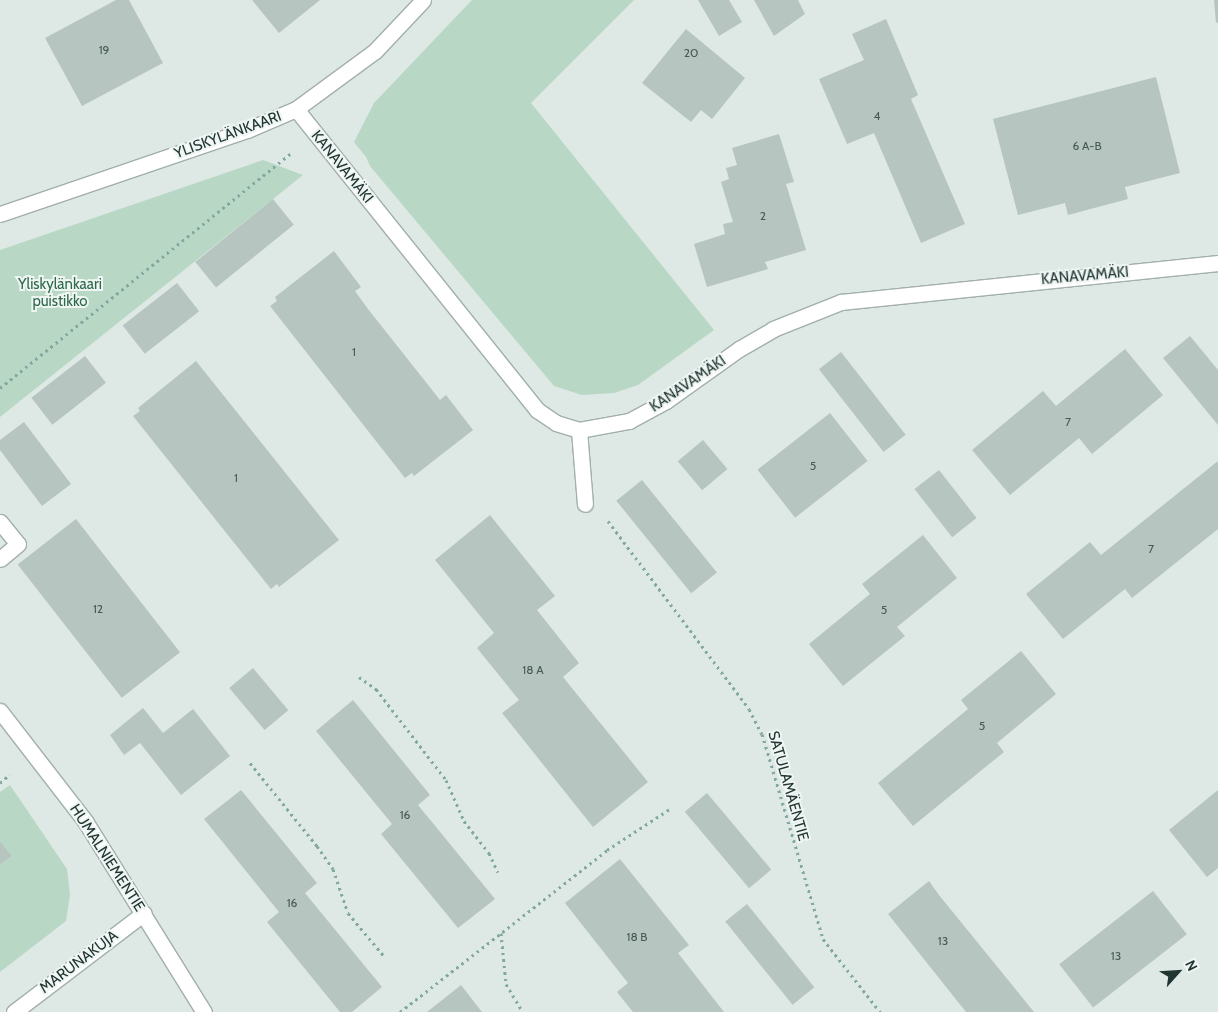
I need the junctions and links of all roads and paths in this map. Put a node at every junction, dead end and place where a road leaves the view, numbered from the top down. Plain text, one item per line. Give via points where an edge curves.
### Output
1 (423, 0) edge
2 (296, 110) junction
3 (314, 133) junction
4 (0, 214) edge
5 (1218, 263) edge
6 (0, 388) edge
7 (579, 430) junction
8 (583, 480) junction
9 (585, 504) dead end
10 (0, 522) edge
11 (0, 558) edge
12 (359, 677) dead end
13 (0, 711) edge
14 (250, 763) dead end
15 (10, 774) dead end
16 (0, 782) edge
17 (670, 809) dead end
18 (498, 872) dead end
19 (144, 913) junction
20 (501, 933) junction
21 (384, 956) dead end
22 (199, 1010) edge
23 (14, 1012) edge
24 (400, 1012) edge
25 (524, 1012) edge
26 (880, 1012) edge

1 - 2 street, YLISKYLÄNKAARI via 374,51
2 - 3 street, KANAVAMÄKI
2 - 4 street, YLISKYLÄNKAARI via 247,130
3 - 6 path
3 - 7 street, KANAVAMÄKI via 537,410 556,423
5 - 7 street, KANAVAMÄKI via 841,302 772,329 666,402 629,421
7 - 8 street
8 - 9 street
8 - 26 path, SATULAMÄENTIE via 611,525 748,709 762,734 807,894 823,939
10 - 11 street via 18,544
12 - 18 path via 376,689 446,780 464,821 489,853
13 - 19 street, HUMALNIEMENTIE via 85,821
14 - 21 path via 317,846 332,869 348,913
15 - 16 path
17 - 20 path via 607,850
19 - 22 street, HUMALNIEMENTIE
19 - 23 street, MARUNAKUJA
20 - 24 path
20 - 25 path via 506,984

